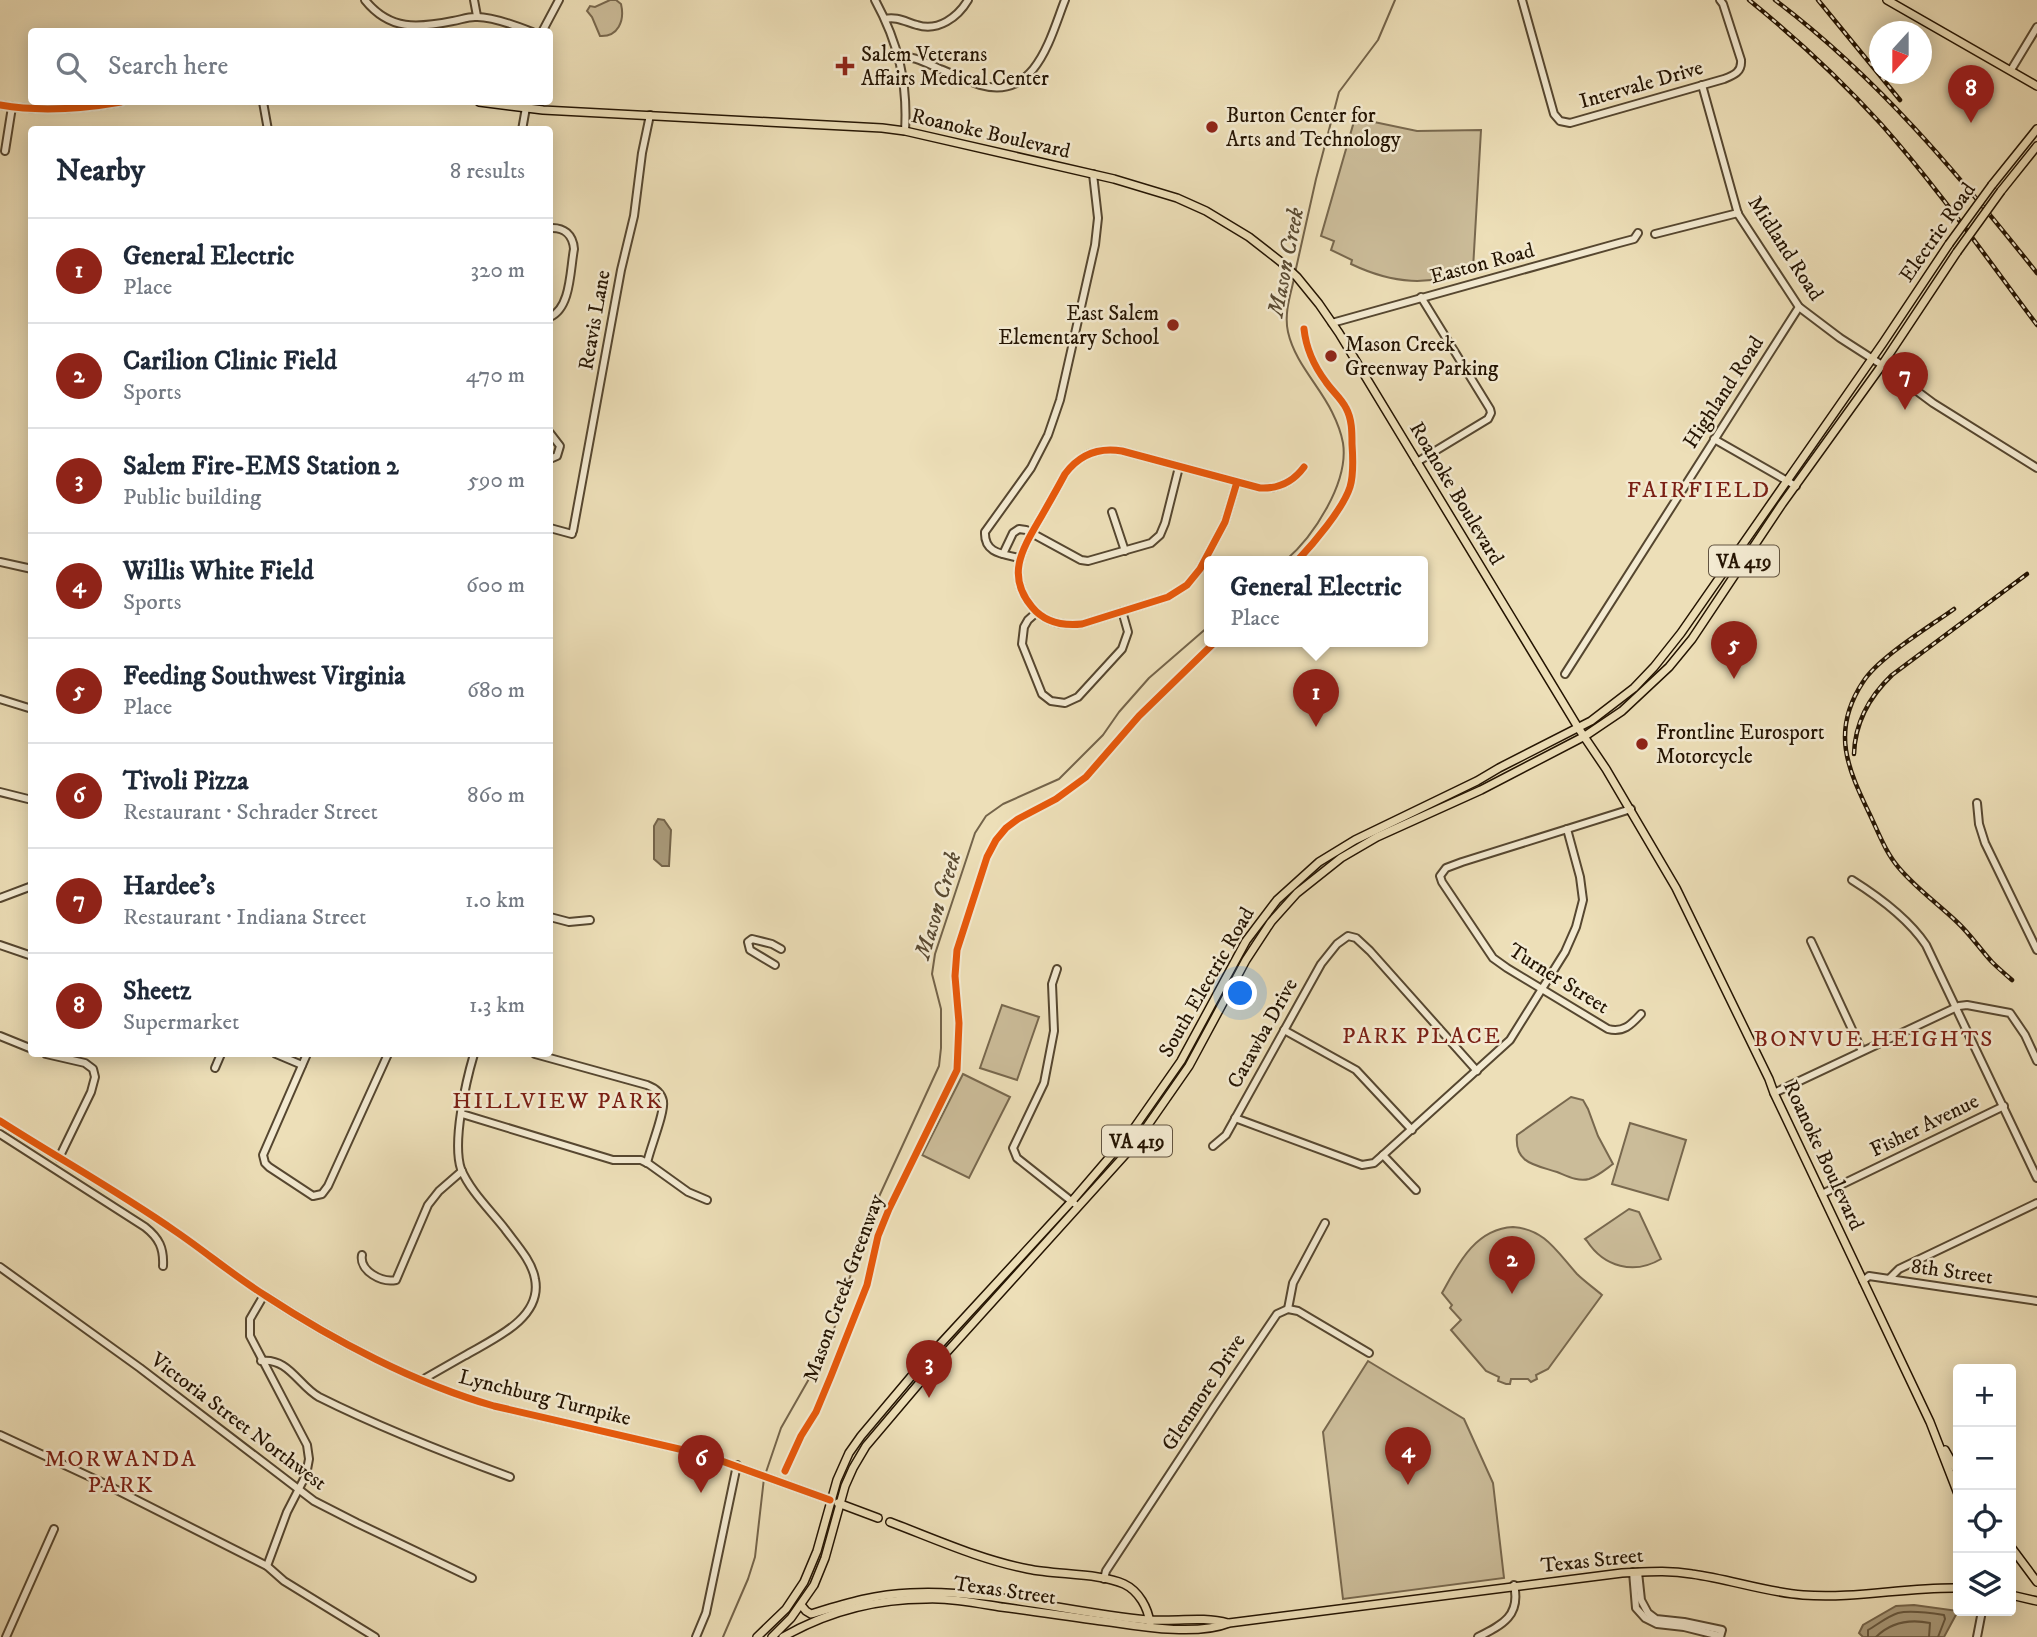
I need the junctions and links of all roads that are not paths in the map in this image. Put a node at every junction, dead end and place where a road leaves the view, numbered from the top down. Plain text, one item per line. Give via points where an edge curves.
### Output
1 (365, 0) edge
2 (474, 0) edge
3 (559, 0) edge
4 (875, 0) edge
5 (968, 0) edge
6 (1065, 0) edge
7 (1522, 0) edge
8 (1720, 0) edge
9 (1887, 0) edge
10 (477, 16) junction
11 (885, 19) junction
12 (2037, 27) edge
13 (518, 28) edge
14 (544, 28) edge
15 (900, 57) junction
16 (2011, 70) junction
17 (1702, 85) junction
18 (2037, 86) edge
19 (0, 105) edge
20 (94, 105) edge
21 (264, 105) edge
22 (527, 105) edge
23 (12, 107) junction
24 (650, 115) junction
25 (267, 126) edge
26 (523, 126) edge
27 (2037, 129) edge
28 (905, 131) junction
29 (2037, 146) edge
30 (5, 151) dead end
31 (1093, 174) junction
32 (1738, 213) junction
33 (553, 228) edge
34 (1638, 233) dead end
35 (1655, 234) dead end
36 (1421, 297) junction
37 (1799, 307) junction
38 (553, 316) edge
39 (1332, 323) junction
40 (1871, 358) junction
41 (1882, 365) junction
42 (553, 437) edge
43 (1714, 439) junction
44 (553, 458) edge
45 (1417, 462) junction
46 (1180, 467) junction
47 (1304, 467) dead end
48 (2037, 468) edge
49 (1786, 481) junction
50 (1237, 482) junction
51 (1796, 486) junction
52 (1112, 512) dead end
53 (553, 529) edge
54 (1032, 533) junction
55 (1125, 551) junction
56 (1003, 554) junction
57 (1206, 556) edge
58 (1019, 558) junction
59 (1204, 560) edge
60 (0, 562) edge
61 (28, 568) edge
62 (1122, 611) junction
63 (1037, 612) junction
64 (1565, 674) dead end
65 (0, 699) edge
66 (28, 708) edge
67 (1579, 729) junction
68 (1585, 736) junction
69 (0, 792) edge
70 (28, 799) edge
71 (1977, 803) dead end
72 (1631, 809) junction
73 (1567, 829) junction
74 (1852, 880) dead end
75 (28, 888) edge
76 (0, 898) edge
77 (553, 918) edge
78 (590, 920) dead end
79 (1811, 941) dead end
80 (0, 946) edge
81 (781, 949) dead end
82 (2037, 950) edge
83 (28, 955) edge
84 (775, 965) dead end
85 (1057, 969) dead end
86 (1542, 990) junction
87 (1956, 1007) junction
88 (1641, 1014) dead end
89 (1284, 1030) junction
90 (0, 1036) edge
91 (28, 1047) edge
92 (1862, 1051) junction
93 (59, 1057) edge
94 (220, 1057) edge
95 (283, 1057) edge
96 (306, 1057) edge
97 (387, 1057) edge
98 (473, 1057) edge
99 (546, 1057) edge
100 (2037, 1061) edge
101 (302, 1065) junction
102 (215, 1068) dead end
103 (1477, 1071) junction
104 (1774, 1093) junction
105 (2004, 1106) junction
106 (462, 1114) junction
107 (1236, 1118) junction
108 (0, 1121) edge
109 (1412, 1130) junction
110 (0, 1134) edge
111 (1213, 1146) dead end
112 (1383, 1155) junction
113 (59, 1158) junction
114 (647, 1163) junction
115 (462, 1171) junction
116 (2037, 1178) edge
117 (1416, 1190) dead end
118 (1822, 1194) junction
119 (707, 1200) dead end
120 (1072, 1201) junction
121 (2037, 1203) edge
122 (1079, 1208) junction
123 (1325, 1223) dead end
124 (362, 1255) dead end
125 (163, 1266) dead end
126 (0, 1267) edge
127 (1889, 1279) junction
128 (1863, 1281) junction
129 (264, 1295) junction
130 (2037, 1301) edge
131 (1288, 1309) junction
132 (1369, 1353) dead end
133 (261, 1361) junction
134 (422, 1380) junction
135 (1935, 1433) junction
136 (0, 1434) edge
137 (737, 1465) junction
138 (1953, 1465) edge
139 (510, 1477) dead end
140 (298, 1489) junction
141 (1956, 1490) edge
142 (830, 1500) junction
143 (840, 1504) junction
144 (878, 1518) dead end
145 (890, 1522) dead end
146 (54, 1529) dead end
147 (2015, 1553) edge
148 (267, 1566) junction
149 (1635, 1572) junction
150 (472, 1578) dead end
151 (1104, 1579) junction
152 (2037, 1582) edge
153 (1514, 1586) junction
154 (1953, 1588) edge
155 (2016, 1596) edge
156 (2037, 1601) edge
157 (801, 1605) junction
158 (1981, 1616) edge
159 (1150, 1623) junction
160 (1721, 1634) edge
161 (6, 1637) edge
162 (375, 1637) edge
163 (696, 1637) edge
164 (757, 1637) edge
165 (772, 1637) edge
166 (783, 1637) edge
167 (1152, 1637) edge
168 (1478, 1637) edge
169 (1977, 1637) edge

1 - 10 street via 380,15 409,26
2 - 10 street
3 - 14 street
4 - 11 street
5 - 11 street via 954,18 936,25 922,27
6 - 15 street via 1041,60 1014,83 980,85
7 - 17 street, Intervale Drive via 1554,114 1560,121
8 - 17 street, Intervale Drive via 1741,67 1734,75
9 - 16 main road
10 - 13 street
11 - 15 street
12 - 16 street
15 - 28 street
16 - 18 main road
17 - 32 street, Midland Road
19 - 23 main road
20 - 23 main road
21 - 25 street
22 - 24 main road, Roanoke Boulevard
22 - 26 street
23 - 30 street
24 - 28 main road, Roanoke Boulevard
24 - 53 street, Reavis Lane via 573,533
27 - 40 main road, Electric Road / VA 419, bridge via 1949,244
28 - 31 main road, Roanoke Boulevard
29 - 41 main road, Electric Road / VA 419, bridge via 1956,252
31 - 39 main road, Roanoke Boulevard via 1199,207 1249,237 1297,277
31 - 56 street via 1096,245 1055,418 1031,468 985,532 988,546
32 - 35 street
32 - 37 street, Midland Road
33 - 38 street via 566,232 573,249 564,304
34 - 36 street, Easton Road via 1634,239
36 - 39 street, Easton Road
36 - 45 street via 1490,413 1488,419
37 - 40 street, Midland Road
37 - 43 street, Highland Road
39 - 45 main road, Roanoke Boulevard
40 - 41 street, Midland Road
40 - 49 main road, South Electric Road / VA 419
41 - 48 street, Midland Road
41 - 51 main road, South Electric Road / VA 419
42 - 44 street via 560,446
43 - 49 street
43 - 64 street, Highland Road
45 - 67 main road, Roanoke Boulevard
46 - 50 street
46 - 54 street via 1115,450 1089,454 1065,474
46 - 55 street via 1160,535
47 - 50 street via 1276,487
49 - 51 street
49 - 67 main road, South Electric Road / VA 419 via 1659,661 1621,699
50 - 57 street via 1225,522
51 - 68 main road, South Electric Road / VA 419 via 1669,667 1622,711
52 - 55 street
54 - 55 street via 1082,560
54 - 56 street via 1019,529 1013,533
54 - 58 street
56 - 58 street
58 - 63 street via 1019,583
59 - 62 street via 1194,578 1173,595
60 - 61 street
62 - 63 street via 1073,625 1054,622
62 - 63 street via 1128,632 1122,649 1078,697 1065,703 1042,694 1022,644 1024,627
65 - 66 street
67 - 68 main road, Roanoke Boulevard
67 - 120 main road, South Electric Road / VA 419 via 1355,840 1319,862 1287,890 1246,941 1188,1049 1150,1108
68 - 72 main road, Roanoke Boulevard
68 - 122 main road, South Electric Road / VA 419 via 1358,847 1297,893 1253,948 1171,1094
69 - 70 street
71 - 82 street via 1982,835
72 - 73 street
72 - 104 main road, Roanoke Boulevard via 1676,888
73 - 86 street via 1583,900 1571,940
73 - 86 street, Turner Street via 1462,862 1440,876 1493,958
74 - 87 street via 1914,929
75 - 76 street
77 - 78 street
79 - 92 street
80 - 83 street
81 - 84 street via 752,939 748,942 750,950
85 - 120 street via 1052,984 1054,1031 1044,1083 1013,1148 1017,1158
86 - 88 street, Turner Street via 1613,1030 1627,1028
86 - 103 street via 1510,1040
87 - 92 street
87 - 100 street via 2010,1013
87 - 105 street
89 - 103 street, Catawba Drive via 1321,964 1351,936 1370,951
89 - 107 street, Catawba Drive
89 - 109 street via 1356,1070
90 - 91 street
92 - 104 street
93 - 113 street via 85,1063 95,1077
94 - 102 street
95 - 101 street
96 - 101 street
97 - 101 street via 325,1191 313,1196 269,1167 263,1155
98 - 106 street
99 - 114 street via 657,1090 663,1109
103 - 109 street
104 - 118 main road, Roanoke Boulevard
105 - 116 street
105 - 118 street, Fisher Avenue
106 - 114 street via 613,1160
106 - 115 street
107 - 111 street, Catawba Drive
107 - 112 street via 1362,1165
108 - 113 street, Lynchburg Turnpike
109 - 112 street
110 - 125 street via 155,1235
112 - 117 street
113 - 129 street, Lynchburg Turnpike
114 - 119 street
115 - 124 street via 428,1205 396,1280 386,1281 364,1268
115 - 134 street via 523,1252 536,1290 528,1309 512,1326
118 - 128 main road, Roanoke Boulevard
120 - 122 street
120 - 142 main road, South Electric Road / VA 419 via 870,1423 841,1469
121 - 127 street via 1899,1269
122 - 143 main road, South Electric Road / VA 419 via 877,1431 853,1468
123 - 131 street via 1293,1283
126 - 140 street, Victoria Street Northwest
127 - 128 street, 8th Street via 1869,1276
127 - 130 street, 8th Street
128 - 135 main road, Roanoke Boulevard
129 - 133 street via 249,1325
129 - 134 street, Lynchburg Turnpike
131 - 132 street
131 - 151 street, Glenmore Drive via 1273,1318
133 - 139 street via 277,1363 314,1394 381,1427
133 - 140 street via 309,1452 306,1475
134 - 137 street, Lynchburg Turnpike via 494,1406
135 - 138 main road
135 - 141 main road, Roanoke Boulevard
136 - 148 street
137 - 142 street, Lynchburg Turnpike
137 - 163 street via 706,1613
140 - 148 street
140 - 150 street, Victoria Street Northwest via 327,1508
142 - 143 main road, Lynchburg Turnpike
142 - 164 main road, South Electric Road via 804,1582 786,1609
143 - 144 main road, Lynchburg Turnpike
143 - 157 main road, South Electric Road / VA 419 via 819,1573
145 - 151 main road via 1009,1564
146 - 161 street
147 - 152 main road
148 - 162 street
149 - 153 main road, Texas Street
149 - 154 main road, Texas Street via 1692,1574 1806,1595
149 - 160 street via 1636,1608 1645,1618
151 - 159 main road via 1128,1586 1141,1601
153 - 159 main road, Texas Street via 1213,1628
153 - 168 street via 1511,1615
155 - 156 main road
157 - 159 main road, Texas Street via 811,1614 871,1597 936,1592
157 - 165 main road, South Electric Road / VA 419
158 - 169 street
159 - 166 main road, Texas Street via 914,1599 870,1604 827,1616
159 - 167 street

